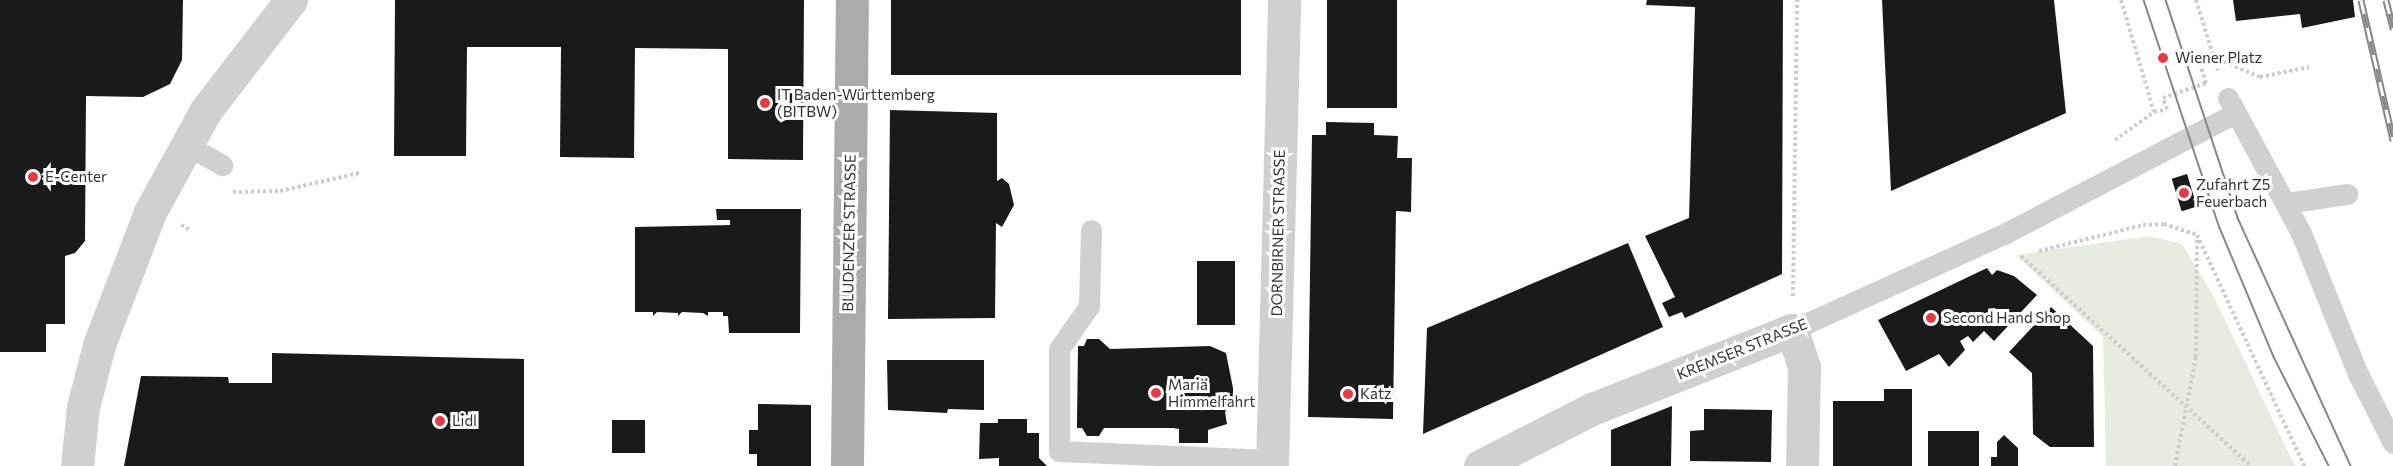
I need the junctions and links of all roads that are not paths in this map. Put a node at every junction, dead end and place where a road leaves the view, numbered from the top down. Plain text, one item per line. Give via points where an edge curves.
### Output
1 (291, 0) edge
2 (852, 0) edge
3 (1284, 0) edge
4 (185, 144) junction
5 (222, 165) dead end
6 (2347, 194) dead end
7 (2286, 203) junction
8 (1091, 230) dead end
9 (1792, 330) junction
10 (2393, 443) edge
11 (1272, 463) edge
12 (77, 466) edge
13 (847, 466) edge
14 (1480, 466) edge
15 (1802, 466) edge

1 - 4 street
2 - 13 main road, BLUDENZER STRASSE
3 - 11 street, DORNBIRNER STRASSE
4 - 5 lane
4 - 12 street via 150,212 99,345 83,407
6 - 7 lane
7 - 9 lane, KREMSER STRASSE via 2231,106 2004,234
7 - 10 lane via 2358,374
8 - 11 lane via 1089,306 1059,349 1059,451
9 - 14 street, KREMSER STRASSE via 1592,409
9 - 15 street via 1804,366

